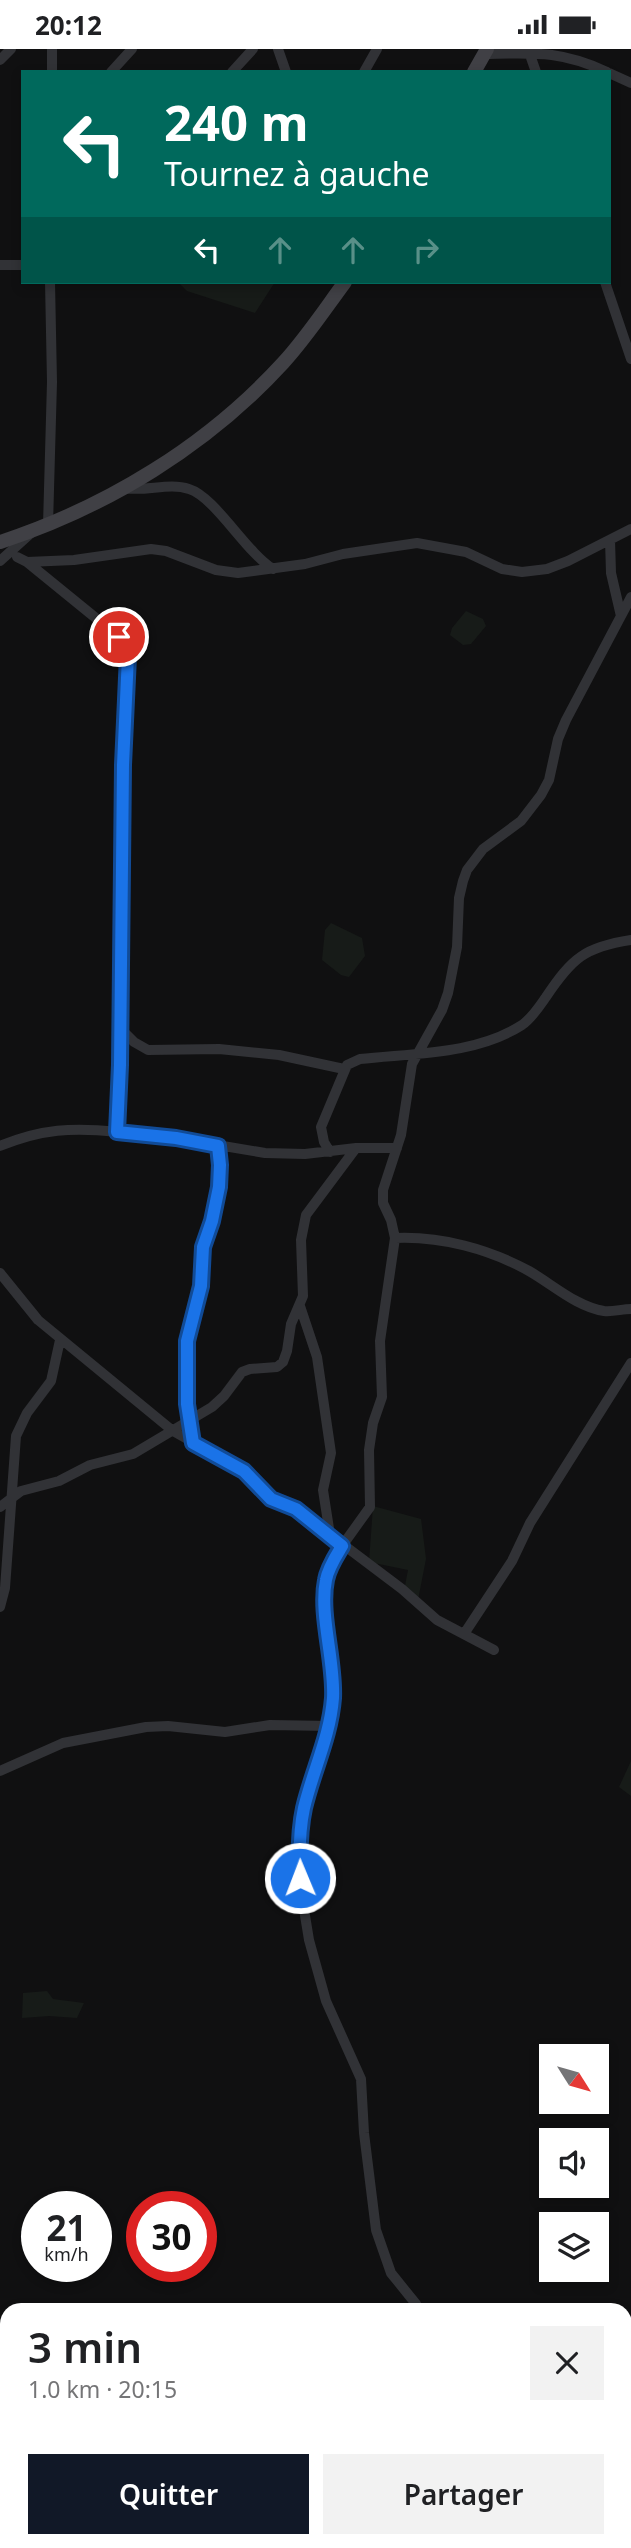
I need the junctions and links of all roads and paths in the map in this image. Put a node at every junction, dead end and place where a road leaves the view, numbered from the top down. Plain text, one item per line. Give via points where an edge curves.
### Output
1 (10, 49) edge
2 (52, 49) edge
3 (132, 49) edge
4 (253, 49) edge
5 (278, 49) edge
6 (377, 49) edge
7 (486, 51) edge
8 (529, 51) edge
9 (0, 61) edge
10 (52, 70) edge
11 (113, 70) edge
12 (234, 70) edge
13 (285, 70) edge
14 (364, 70) edge
15 (475, 70) edge
16 (535, 70) edge
17 (604, 70) edge
18 (611, 73) edge
19 (631, 83) edge
20 (0, 265) edge
21 (21, 265) edge
22 (50, 284) edge
23 (343, 284) edge
24 (606, 284) edge
25 (631, 359) edge
26 (124, 488) junction
27 (48, 525) junction
28 (631, 529) edge
29 (33, 531) junction
30 (610, 540) junction
31 (0, 542) edge
32 (0, 561) edge
33 (273, 569) junction
34 (631, 597) edge
35 (621, 616) junction
36 (631, 940) edge
37 (120, 1028) junction
38 (416, 1053) junction
39 (344, 1069) junction
40 (117, 1132) junction
41 (0, 1146) edge
42 (218, 1146) junction
43 (356, 1148) junction
44 (397, 1148) junction
45 (330, 1152) junction
46 (395, 1238) junction
47 (0, 1274) edge
48 (300, 1306) junction
49 (631, 1309) edge
50 (60, 1340) junction
51 (631, 1363) edge
52 (190, 1422) junction
53 (173, 1430) junction
54 (193, 1443) junction
55 (12, 1496) junction
56 (0, 1507) edge
57 (330, 1535) junction
58 (342, 1546) junction
59 (0, 1607) edge
60 (464, 1634) junction
61 (494, 1650) dead end
62 (330, 1726) junction
63 (0, 1771) edge
64 (415, 2303) edge

1 - 9 street
2 - 10 street
3 - 11 street
4 - 12 street
5 - 13 street
6 - 14 street
7 - 8 street
7 - 15 main road
8 - 16 street
8 - 17 street via 581,59
18 - 19 street
20 - 21 street
22 - 27 street
23 - 26 main road via 284,362 250,397 197,442
24 - 25 street
26 - 27 main road
26 - 33 street via 195,491
27 - 29 main road
28 - 30 street
29 - 31 main road
29 - 32 street
30 - 33 street via 568,562 533,572 502,569 466,552 417,543
30 - 35 street via 611,573
33 - 37 street via 227,572 151,549 96,558 22,559 128,648
34 - 35 street
35 - 38 street via 566,720 541,795 528,815 483,849 467,870 459,898 457,947 448,993
36 - 38 street via 601,946 573,961 531,1017 511,1031 480,1044
37 - 39 street via 148,1050 219,1049 279,1055
37 - 40 street
38 - 39 street via 360,1059
38 - 44 street
39 - 45 street via 321,1127
40 - 41 street via 50,1130
40 - 42 street
42 - 45 street via 265,1153
42 - 52 street via 219,1187 188,1334
43 - 44 street
43 - 45 street
43 - 48 street via 306,1215
44 - 46 street via 383,1190
46 - 49 street via 462,1245 527,1270 592,1307
46 - 58 street via 380,1341 382,1397 369,1450 371,1499 365,1517
47 - 50 street via 28,1311
48 - 52 street via 283,1362 243,1372 223,1397
48 - 57 street via 317,1357 331,1453 323,1490
50 - 53 street
50 - 55 street via 51,1381 16,1436
51 - 60 street
52 - 53 street
52 - 54 street
53 - 54 street
53 - 55 street via 133,1454 90,1465
54 - 57 street via 244,1471 271,1499 296,1509
55 - 56 street
55 - 59 street
57 - 58 street
58 - 60 street via 437,1621
58 - 62 street via 326,1579 324,1600 332,1670
60 - 61 street
62 - 63 street via 270,1725 225,1732 146,1727 63,1743
62 - 64 street via 300,1835 303,1908 326,2001 361,2079 376,2230 391,2273

